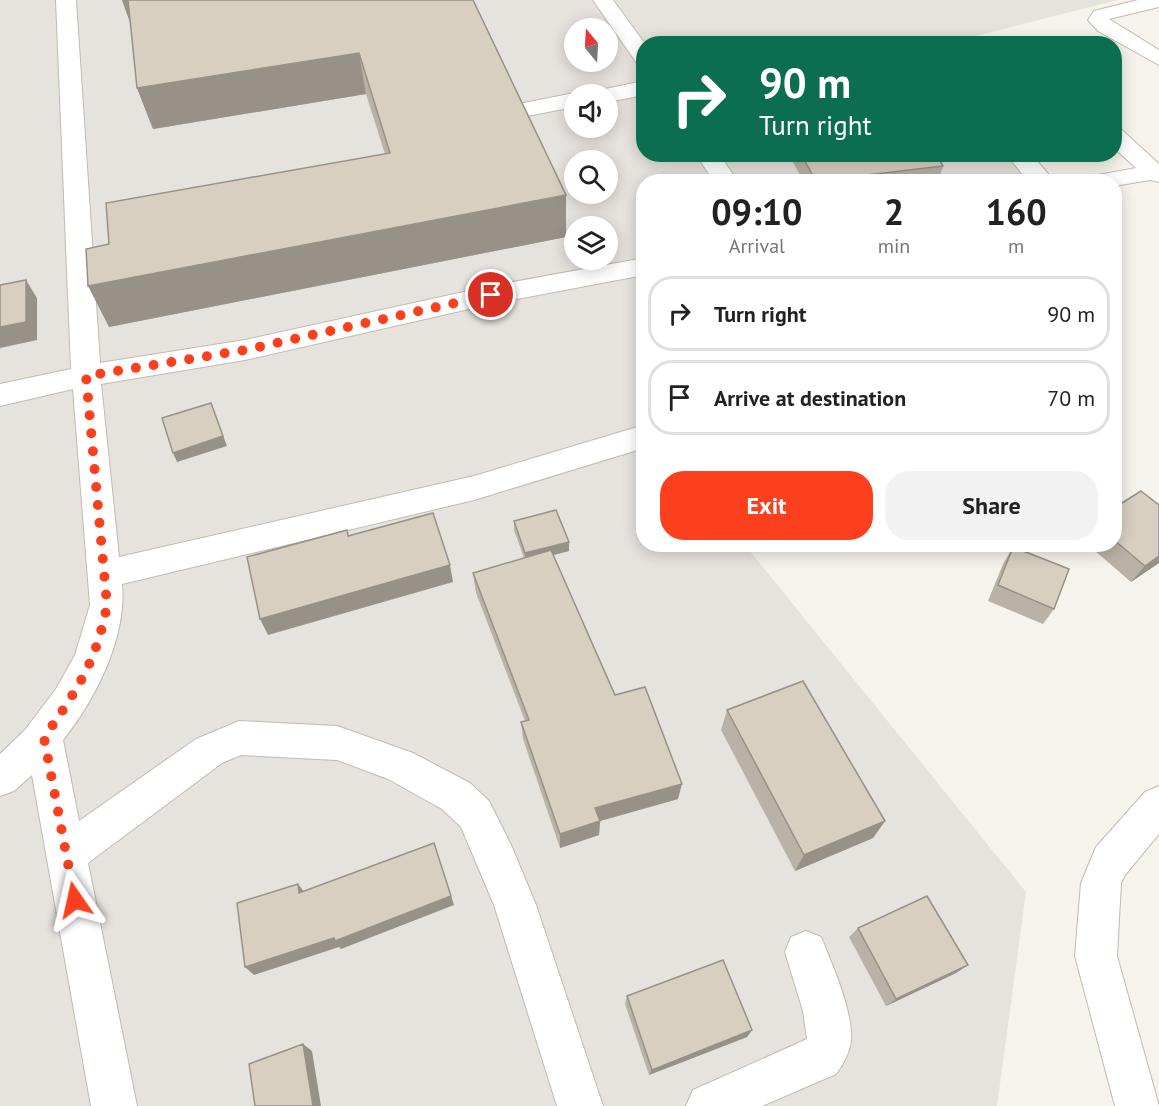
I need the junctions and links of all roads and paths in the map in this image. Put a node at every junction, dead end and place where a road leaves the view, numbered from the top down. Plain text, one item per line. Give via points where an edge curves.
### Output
1 (66, 0) edge
2 (603, 0) edge
3 (1159, 1) edge
4 (1121, 36) edge
5 (1122, 37) edge
6 (636, 46) edge
7 (1159, 59) edge
8 (636, 89) edge
9 (618, 92) edge
10 (564, 102) edge
11 (527, 109) edge
12 (1122, 142) edge
13 (1024, 162) edge
14 (1157, 173) edge
15 (1036, 174) edge
16 (1122, 178) edge
17 (636, 268) edge
18 (86, 376) junction
19 (0, 395) edge
20 (636, 438) edge
21 (104, 574) junction
22 (44, 738) junction
23 (0, 778) edge
24 (1159, 804) edge
25 (66, 855) junction
26 (806, 952) dead end
27 (114, 1106) edge
28 (580, 1106) edge
29 (709, 1106) edge
30 (1138, 1106) edge

1 - 18 street
2 - 6 street
3 - 4 street via 1098,17 1099,22
5 - 7 street
8 - 9 street
10 - 11 street
12 - 14 street
13 - 15 street
14 - 16 street
17 - 18 street via 204,358
18 - 19 street
18 - 21 street
20 - 21 street via 474,488
21 - 22 street via 107,605 101,638 86,675
22 - 23 street
22 - 25 street
24 - 30 street via 1110,861 1101,883 1096,956
25 - 27 street
25 - 28 street via 208,752 239,738 337,743 400,766 456,796 475,814 515,905
26 - 29 street via 817,980 830,1040 827,1049 820,1058

